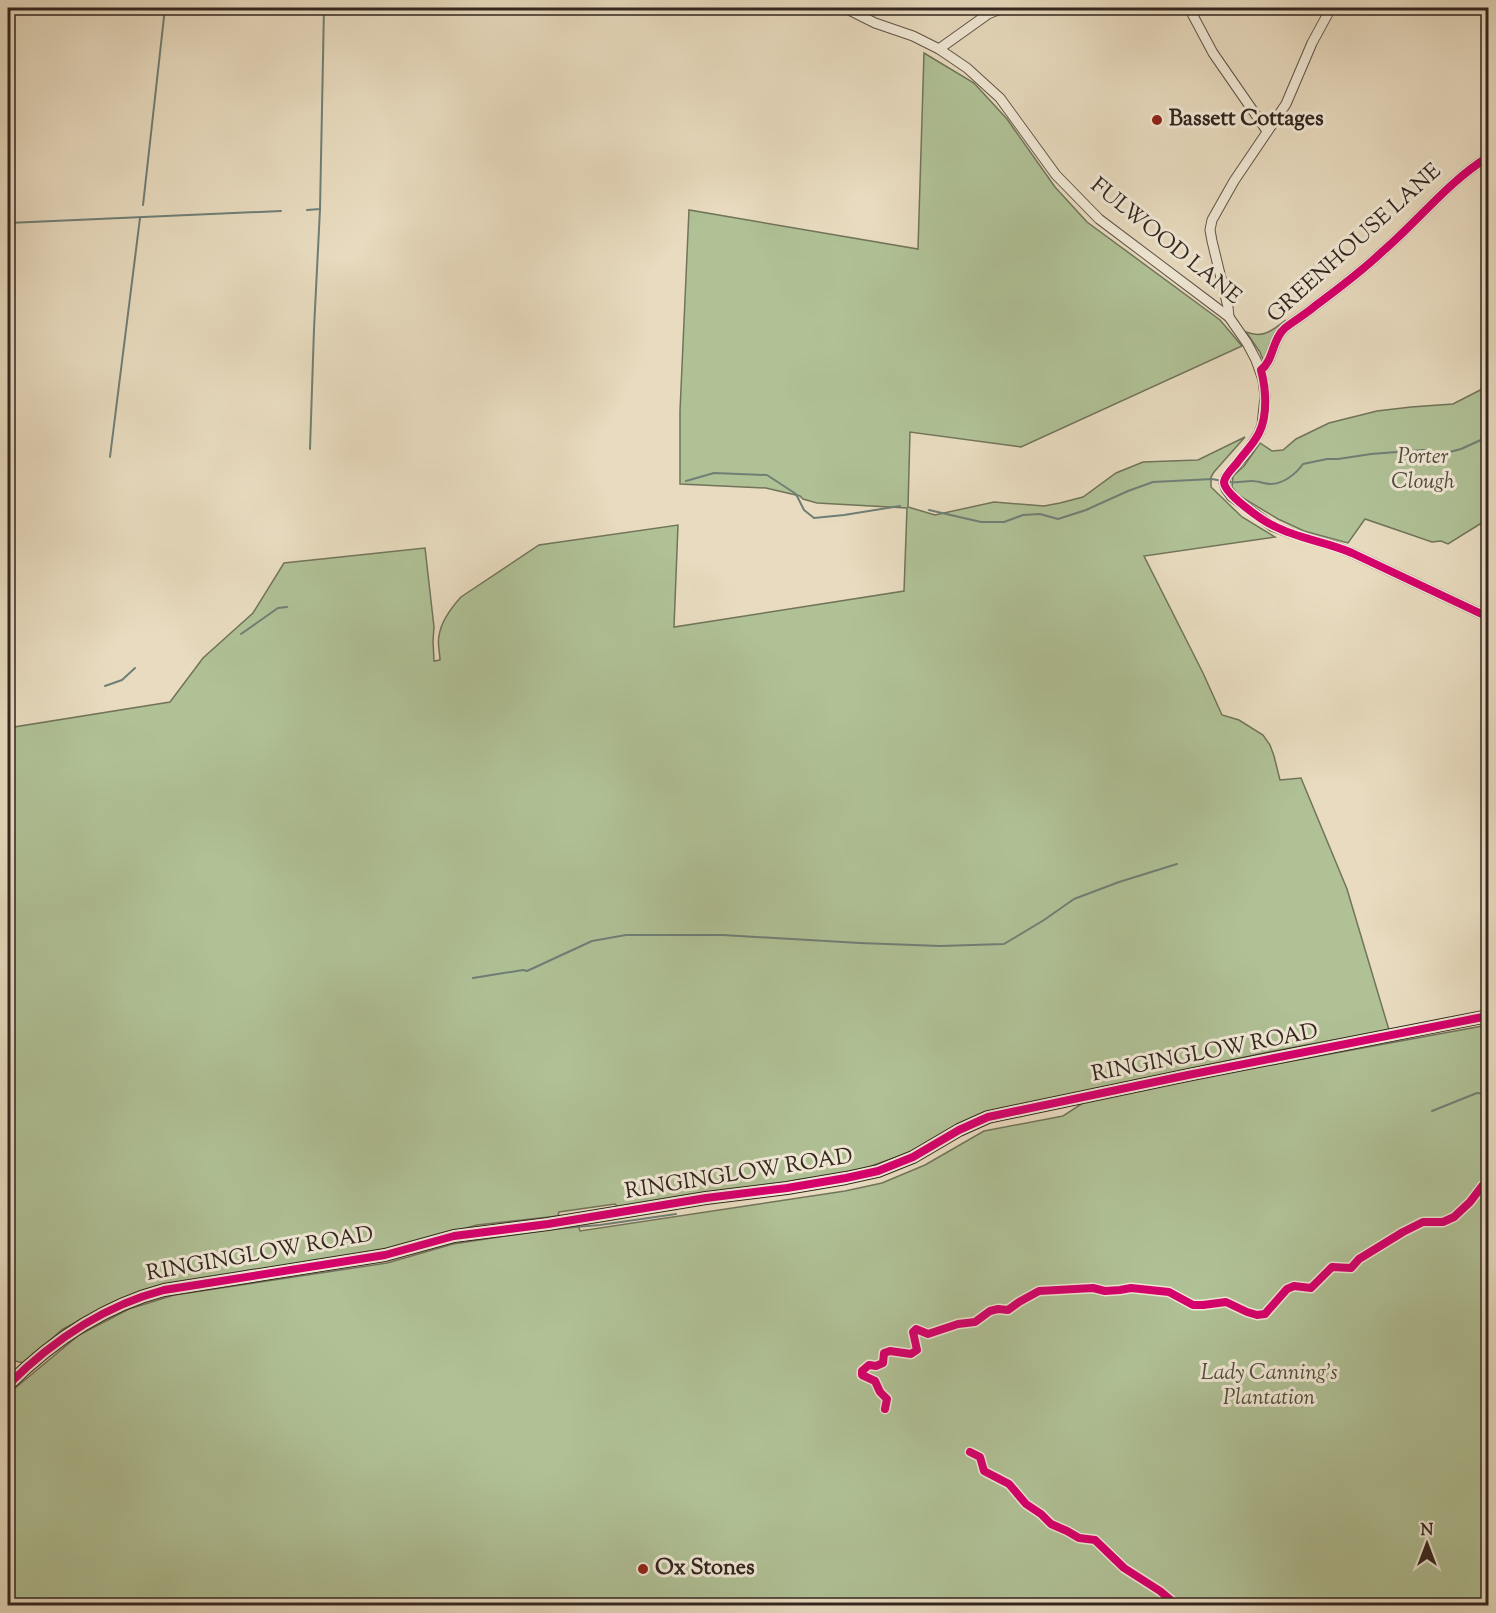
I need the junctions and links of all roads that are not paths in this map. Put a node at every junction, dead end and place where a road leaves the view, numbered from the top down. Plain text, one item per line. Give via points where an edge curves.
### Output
1 (844, 8) edge
2 (1003, 8) edge
3 (1189, 8) edge
4 (1331, 8) edge
5 (939, 49) junction
6 (1267, 131) junction
7 (1488, 156) edge
8 (1229, 316) junction
9 (1261, 370) junction
10 (1488, 617) edge
11 (1488, 1016) edge
12 (8, 1385) edge

1 - 5 street, FULWOOD LANE
2 - 5 street via 988,14
3 - 6 street via 1213,53
4 - 6 street via 1286,104
5 - 8 street, FULWOOD LANE via 1000,98 1056,175 1099,219
6 - 8 street via 1212,220 1210,230
7 - 9 street, GREENHOUSE LANE via 1442,192 1382,252 1285,328
8 - 9 street, FULWOOD LANE
9 - 10 street, FULWOOD LANE via 1265,396 1262,425 1226,477 1224,483 1231,496 1272,526 1352,553
11 - 12 street, RINGINGLOW ROAD via 988,1117 913,1157 846,1178 454,1236 385,1255 164,1290 83,1324 46,1350

